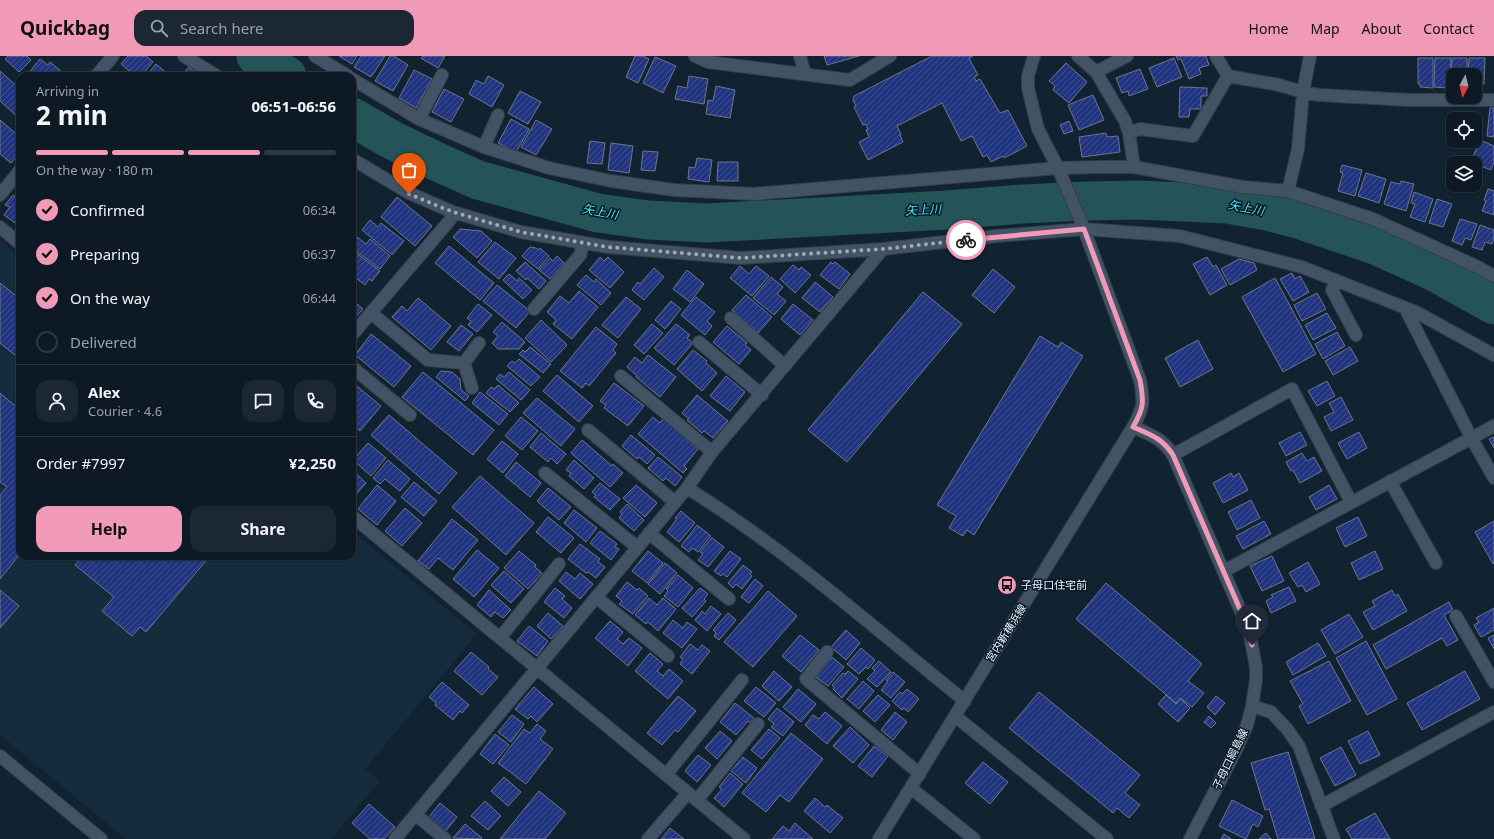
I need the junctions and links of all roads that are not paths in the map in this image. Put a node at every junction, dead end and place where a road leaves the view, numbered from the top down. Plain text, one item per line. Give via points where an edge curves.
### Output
1 (113, 56) edge
2 (184, 56) edge
3 (316, 56) edge
4 (695, 56) edge
5 (800, 56) edge
6 (890, 56) edge
7 (1034, 56) edge
8 (1078, 56) edge
9 (1127, 56) edge
10 (1216, 56) edge
11 (1310, 56) edge
12 (99, 72) edge
13 (210, 72) edge
14 (342, 72) edge
15 (1096, 72) junction
16 (805, 74) junction
17 (442, 75) dead end
18 (1228, 76) junction
19 (356, 80) edge
20 (1303, 92) junction
21 (1494, 100) edge
22 (498, 115) dead end
23 (419, 119) junction
24 (1129, 133) junction
25 (484, 147) junction
26 (356, 161) edge
27 (1134, 167) junction
28 (1059, 171) junction
29 (16, 175) edge
30 (1288, 191) junction
31 (0, 195) edge
32 (453, 212) junction
33 (0, 227) edge
34 (1083, 227) junction
35 (16, 241) edge
36 (582, 243) junction
37 (883, 249) junction
38 (1494, 276) edge
39 (1336, 280) junction
40 (1405, 308) junction
41 (534, 309) dead end
42 (371, 313) junction
43 (731, 318) dead end
44 (356, 330) edge
45 (1356, 335) dead end
46 (699, 342) dead end
47 (479, 343) dead end
48 (1494, 354) edge
49 (464, 363) junction
50 (786, 366) junction
51 (356, 370) edge
52 (622, 376) dead end
53 (472, 388) dead end
54 (762, 395) junction
55 (410, 415) dead end
56 (1494, 426) edge
57 (1133, 427) junction
58 (588, 430) dead end
59 (1472, 439) junction
60 (712, 452) junction
61 (1173, 455) junction
62 (545, 473) dead end
63 (1494, 478) edge
64 (1390, 481) junction
65 (687, 488) junction
66 (675, 502) junction
67 (1351, 502) junction
68 (356, 519) edge
69 (649, 533) junction
70 (637, 547) junction
71 (1436, 563) dead end
72 (559, 564) dead end
73 (1224, 571) junction
74 (596, 597) junction
75 (729, 599) dead end
76 (1456, 616) dead end
77 (500, 638) junction
78 (828, 652) dead end
79 (668, 656) dead end
80 (537, 668) junction
81 (742, 680) dead end
82 (1494, 682) edge
83 (965, 701) junction
84 (1252, 706) junction
85 (1494, 712) edge
86 (955, 716) junction
87 (758, 724) dead end
88 (2, 760) edge
89 (920, 774) junction
90 (666, 775) junction
91 (911, 788) junction
92 (692, 797) junction
93 (1321, 806) junction
94 (416, 815) junction
95 (101, 839) edge
96 (395, 839) edge
97 (445, 839) edge
98 (648, 839) edge
99 (744, 839) edge
100 (879, 839) edge
101 (974, 839) edge
102 (1107, 839) edge
103 (1190, 839) edge
104 (1334, 839) edge

1 - 12 street
2 - 13 street
3 - 14 street
4 - 16 street via 708,62
5 - 16 street
6 - 16 street via 850,80
7 - 28 street via 1028,76 1030,99 1038,129
8 - 15 street
9 - 15 street
10 - 18 street
11 - 20 street
15 - 24 street via 1125,120
17 - 23 street
18 - 20 street
18 - 24 street via 1193,136 1140,129
19 - 23 street
20 - 21 street via 1319,96 1409,100
20 - 30 street via 1298,149
22 - 25 street
23 - 25 street
24 - 27 street
25 - 28 street via 549,168 611,181 674,190 754,194
26 - 32 street via 409,194
27 - 28 street
27 - 30 street via 1243,187
28 - 34 street
29 - 31 street
30 - 38 street via 1373,219
32 - 36 street via 521,232
32 - 42 street via 450,220
33 - 35 street
34 - 37 street
34 - 39 street via 1180,236 1302,267
34 - 57 street via 1140,380 1143,404
36 - 37 street via 741,258
36 - 41 street via 581,254
37 - 50 street
39 - 40 street
39 - 45 street via 1332,290
40 - 48 street
40 - 59 street
42 - 44 street
42 - 49 street via 428,360
43 - 50 street
46 - 54 street
47 - 49 street
49 - 53 street
50 - 54 street
51 - 55 street
52 - 60 street
54 - 60 street
56 - 59 street
57 - 61 street, 子母口綱島線 via 1156,437
57 - 83 street, 宮内新横浜線
58 - 66 street
59 - 63 street
59 - 64 street
60 - 65 street
61 - 67 street via 1292,389
61 - 73 street, 子母口綱島線
62 - 70 street
64 - 67 street
64 - 71 street
65 - 66 street
65 - 83 street via 771,544
66 - 69 street
67 - 73 street
68 - 77 street
69 - 70 street
69 - 75 street
70 - 74 street
72 - 77 street
73 - 84 street, 子母口綱島線 via 1250,636 1256,667
74 - 79 street
74 - 80 street
76 - 82 street
77 - 80 street
78 - 89 street via 806,679
80 - 90 street
80 - 94 street
81 - 90 street
83 - 86 street, 宮内新横浜線
84 - 93 street via 1271,712 1300,746
84 - 103 street, 子母口綱島線 via 1236,750
85 - 93 street
86 - 89 street, 宮内新横浜線
86 - 102 street
87 - 92 street
88 - 95 street
89 - 91 street, 宮内新横浜線
90 - 92 street
91 - 100 street, 宮内新横浜線
91 - 101 street
92 - 98 street
92 - 99 street
93 - 104 street
94 - 96 street
94 - 97 street

